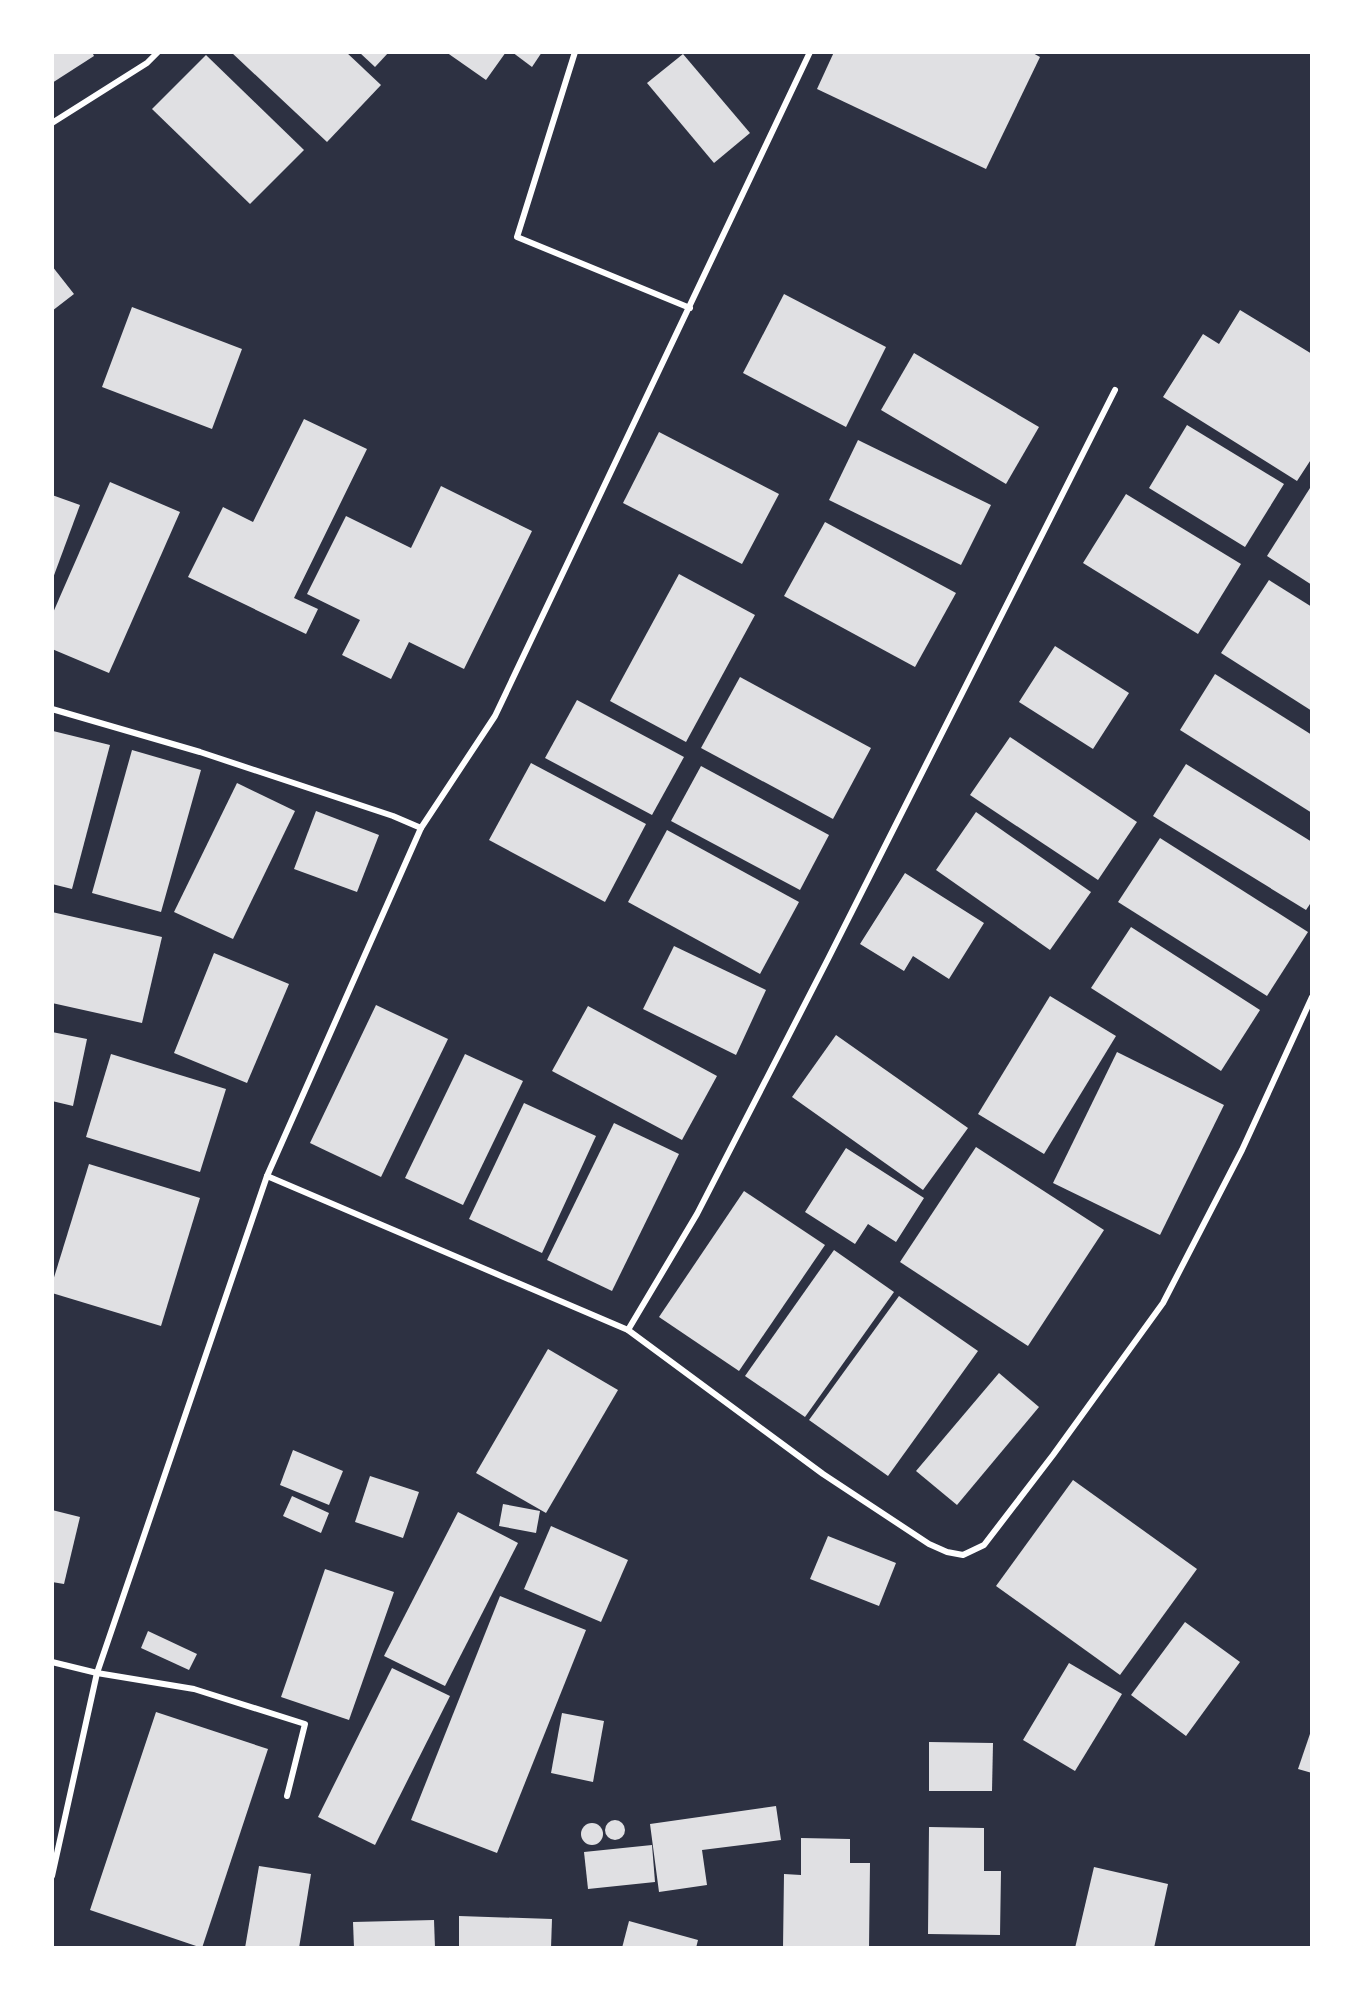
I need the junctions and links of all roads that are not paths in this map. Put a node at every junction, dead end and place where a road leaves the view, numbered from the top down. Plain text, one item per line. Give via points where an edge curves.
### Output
1 (158, 52) edge
2 (575, 52) edge
3 (810, 52) edge
4 (52, 123) edge
5 (690, 308) junction
6 (1115, 390) dead end
7 (52, 709) edge
8 (422, 828) junction
9 (1311, 997) edge
10 (267, 1176) junction
11 (628, 1330) junction
12 (52, 1662) edge
13 (97, 1673) junction
14 (287, 1796) dead end
15 (52, 1876) edge

1 - 4 street via 147,63
2 - 5 street via 518,237
3 - 5 street
5 - 8 street via 495,716
6 - 11 street via 697,1214
7 - 8 street via 200,752
8 - 10 street
9 - 11 street via 1242,1150 1163,1303 984,1545 963,1555 929,1544 823,1474
10 - 11 street
10 - 13 street
12 - 13 street
13 - 14 street via 194,1689 305,1724
13 - 15 street

